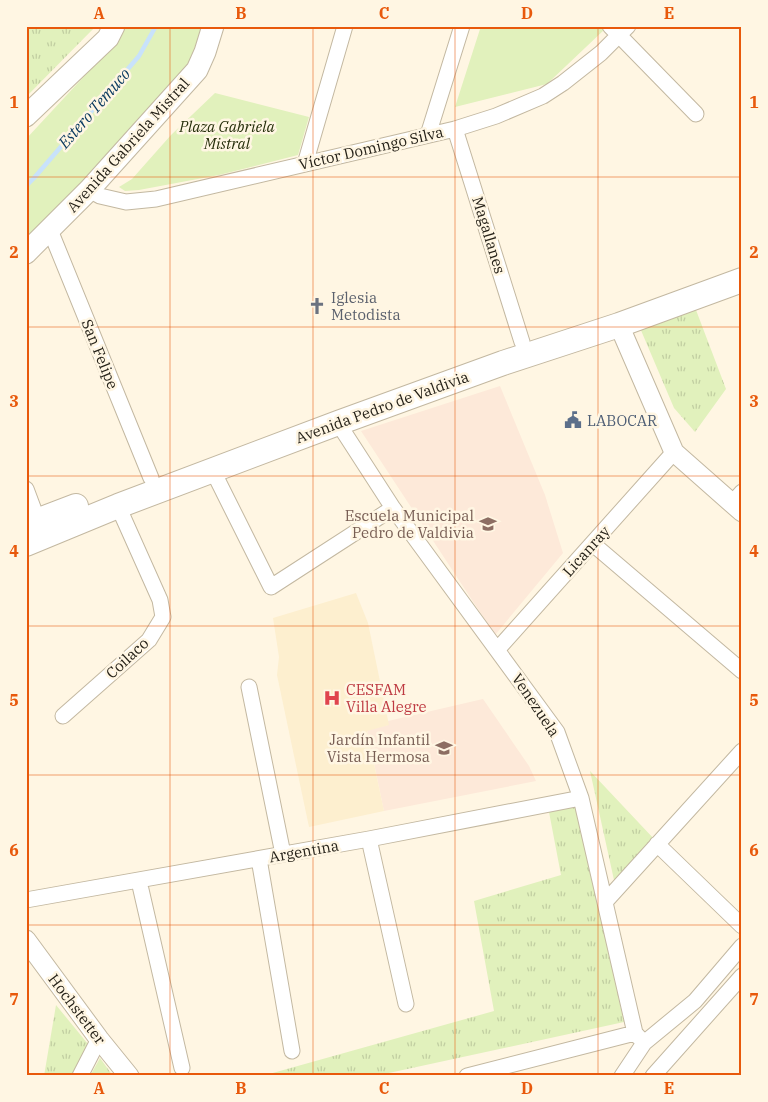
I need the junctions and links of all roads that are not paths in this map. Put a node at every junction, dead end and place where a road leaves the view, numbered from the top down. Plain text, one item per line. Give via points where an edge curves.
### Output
1 (114, 26) edge
2 (213, 26) edge
3 (345, 26) edge
4 (462, 26) edge
5 (619, 29) edge
6 (696, 114) dead end
7 (26, 116) edge
8 (455, 129) junction
9 (428, 135) junction
10 (304, 164) junction
11 (89, 190) junction
12 (50, 230) junction
13 (26, 253) edge
14 (742, 263) edge
15 (742, 280) edge
16 (619, 325) junction
17 (522, 342) junction
18 (338, 423) junction
19 (674, 452) junction
20 (212, 469) junction
21 (151, 478) junction
22 (26, 489) edge
23 (739, 502) edge
24 (118, 506) junction
25 (393, 508) junction
26 (32, 523) edge
27 (26, 544) edge
28 (593, 544) junction
29 (497, 650) junction
30 (742, 672) edge
31 (249, 687) dead end
32 (63, 716) dead end
33 (742, 751) edge
34 (581, 798) junction
35 (369, 839) junction
36 (657, 844) junction
37 (283, 854) junction
38 (259, 859) junction
39 (139, 881) junction
40 (26, 900) edge
41 (605, 902) junction
42 (742, 926) edge
43 (26, 940) edge
44 (742, 946) edge
45 (742, 976) edge
46 (406, 1004) dead end
47 (640, 1038) junction
48 (99, 1039) junction
49 (292, 1051) dead end
50 (182, 1068) dead end
51 (486, 1074) edge
52 (80, 1076) edge
53 (129, 1076) edge
54 (467, 1076) edge
55 (622, 1076) edge
56 (653, 1076) edge

1 - 7 main road via 108,38
2 - 11 main road, Avenida Gabriela Mistral via 197,70
3 - 10 street
4 - 9 street
5 - 6 street
5 - 8 street, Víctor Domingo Silva via 583,69 543,96
8 - 9 street, Víctor Domingo Silva
8 - 17 street, Magallanes
9 - 10 street, Víctor Domingo Silva
10 - 11 street, Víctor Domingo Silva via 156,199 126,202
11 - 12 main road, Avenida Gabriela Mistral
12 - 13 main road, Avenida Gabriela Mistral
12 - 21 street, San Felipe
14 - 17 main road, Avenida Pedro de Valdivia
15 - 16 main road, Avenida Pedro de Valdivia
16 - 18 main road, Avenida Pedro de Valdivia
16 - 19 street
17 - 21 main road, Avenida Pedro de Valdivia
18 - 20 main road, Avenida Pedro de Valdivia
18 - 25 street, Venezuela
19 - 23 street
19 - 28 street, Licanray
20 - 24 main road, Avenida Pedro de Valdivia
20 - 25 street via 271,587
21 - 26 main road, Avenida Pedro de Valdivia
22 - 26 street
24 - 27 main road, Avenida Pedro de Valdivia
24 - 32 street, Coilaco via 160,600 163,616 149,640
25 - 29 street, Venezuela
28 - 29 street, Licanray
28 - 30 street
29 - 34 street, Venezuela via 557,732
31 - 37 street
33 - 36 street
34 - 35 street, Argentina
34 - 41 street, Venezuela
35 - 37 street, Argentina
35 - 46 street
36 - 41 street
36 - 42 street
37 - 38 street, Argentina
38 - 39 street, Argentina
38 - 49 street
39 - 40 street, Argentina
39 - 50 street
41 - 47 street, Venezuela
43 - 48 street, Hochstetter
44 - 47 street via 695,1001
45 - 56 street
47 - 51 street
47 - 55 street
48 - 52 street
48 - 53 street, Hochstetter
51 - 54 street

